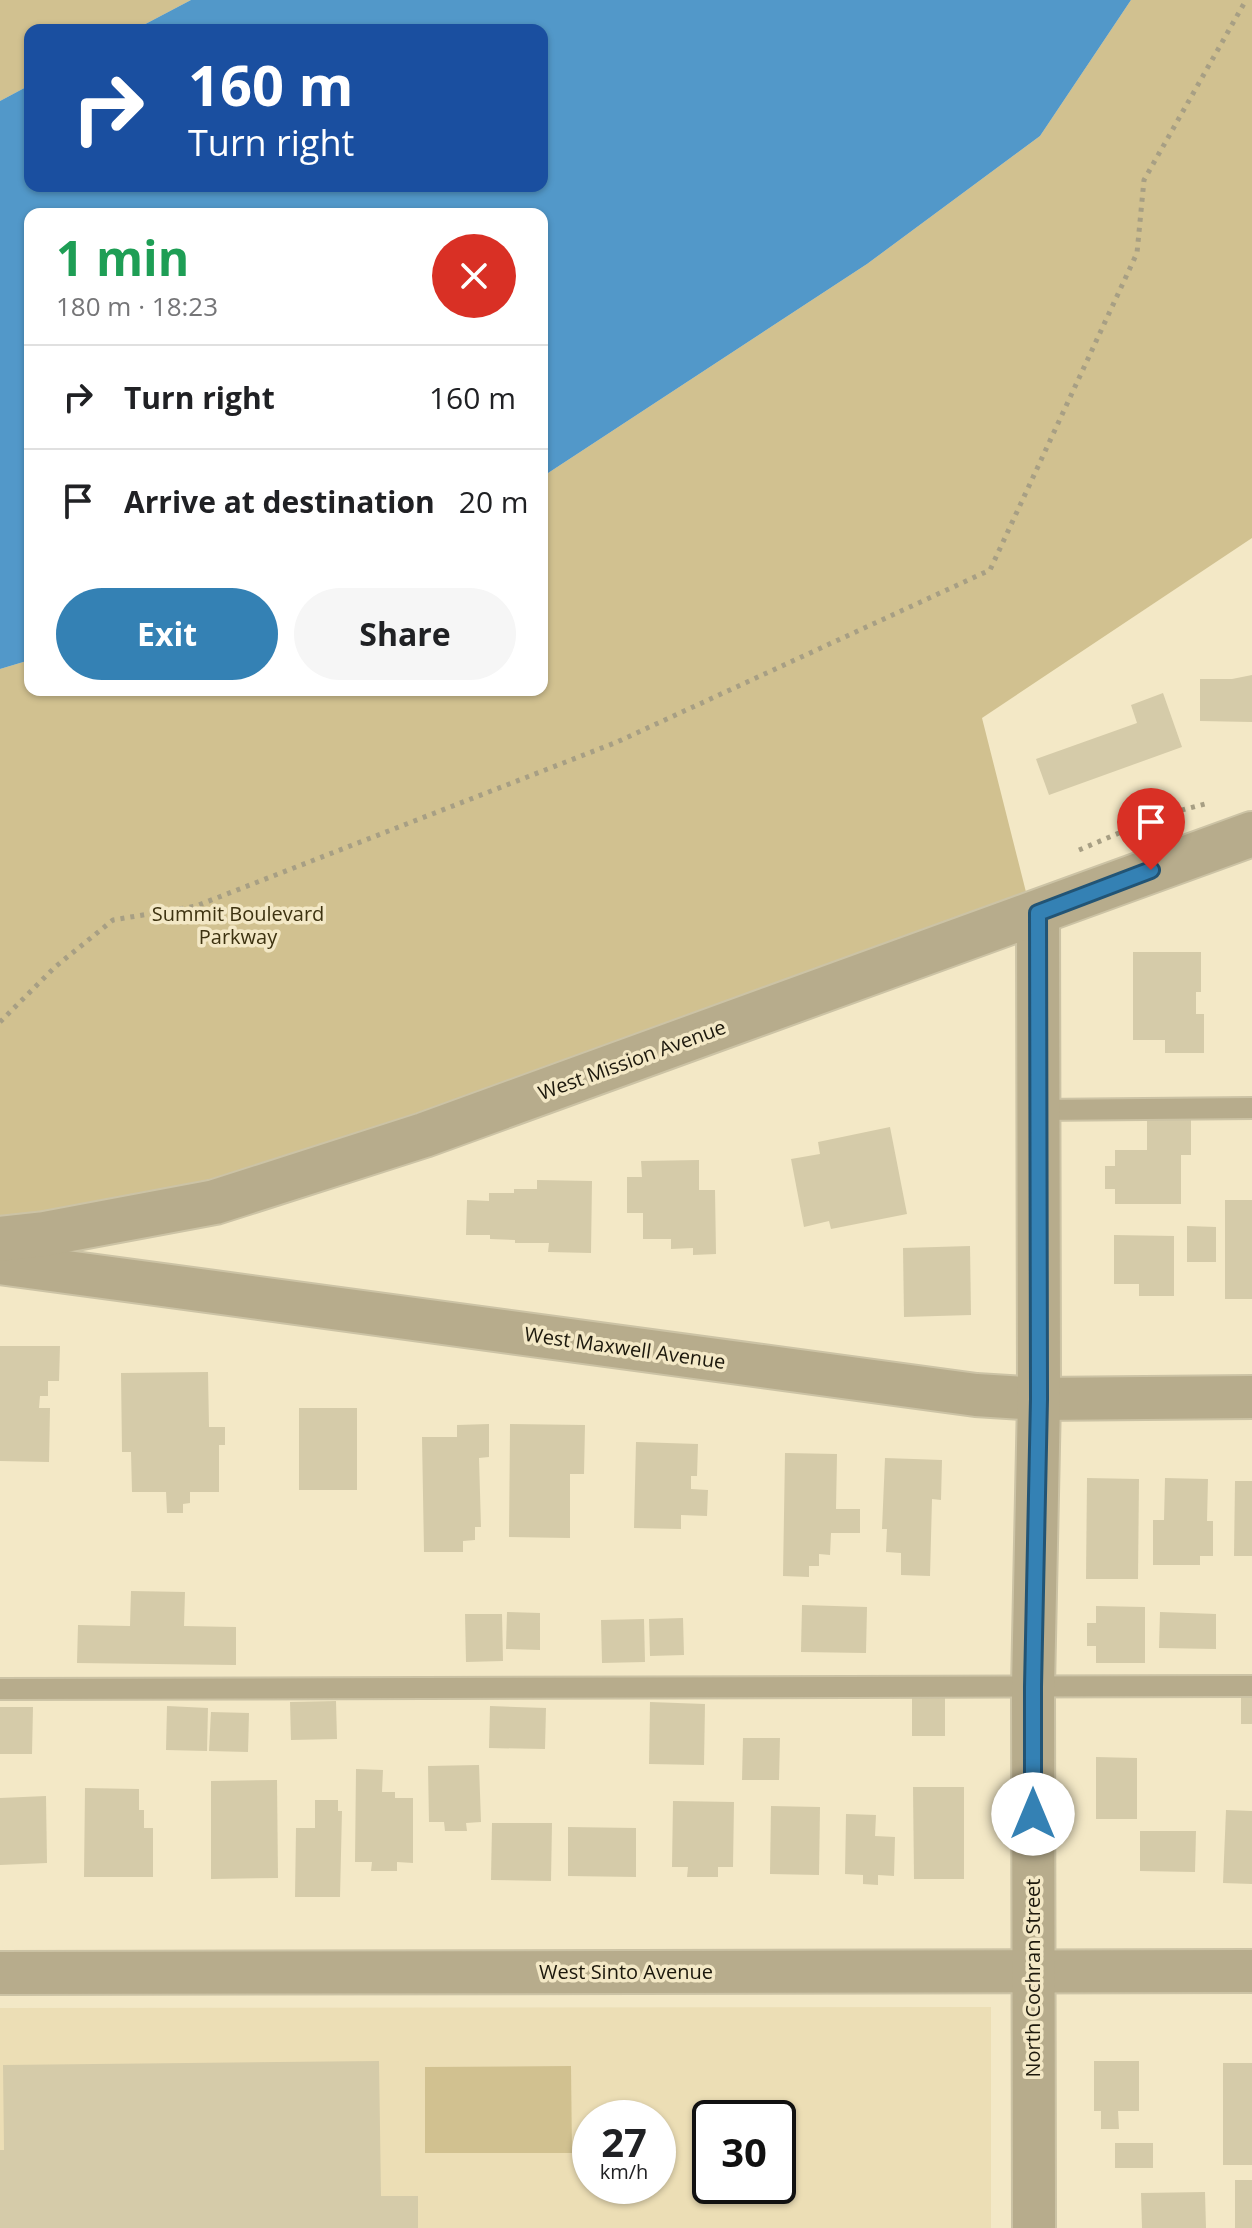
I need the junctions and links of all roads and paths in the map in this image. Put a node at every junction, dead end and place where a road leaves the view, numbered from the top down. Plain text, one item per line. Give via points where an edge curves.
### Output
1 (1246, 0) edge
2 (1252, 834) edge
3 (1038, 913) junction
4 (0, 1022) edge
5 (1252, 1108) edge
6 (1038, 1110) junction
7 (0, 1239) edge
8 (0, 1263) edge
9 (1252, 1397) edge
10 (1039, 1399) junction
11 (1252, 1686) edge
12 (1033, 1687) junction
13 (0, 1689) edge
14 (1252, 1971) edge
15 (1033, 1972) junction
16 (0, 1973) edge
17 (1034, 2228) edge

1 - 4 path via 1144,180 1137,253 990,570 602,747 196,906 113,920
2 - 3 street, West Mission Avenue
3 - 6 street, North Cochran Street
3 - 7 street, West Mission Avenue via 424,1135 215,1202
5 - 6 lane
6 - 10 street, North Cochran Street
8 - 10 street, West Maxwell Avenue via 976,1395
9 - 10 street, West Maxwell Avenue
10 - 12 street, North Cochran Street
11 - 12 lane
12 - 13 lane
12 - 15 street, North Cochran Street
14 - 15 street, West Sinto Avenue
15 - 16 street, West Sinto Avenue
15 - 17 street, North Cochran Street

